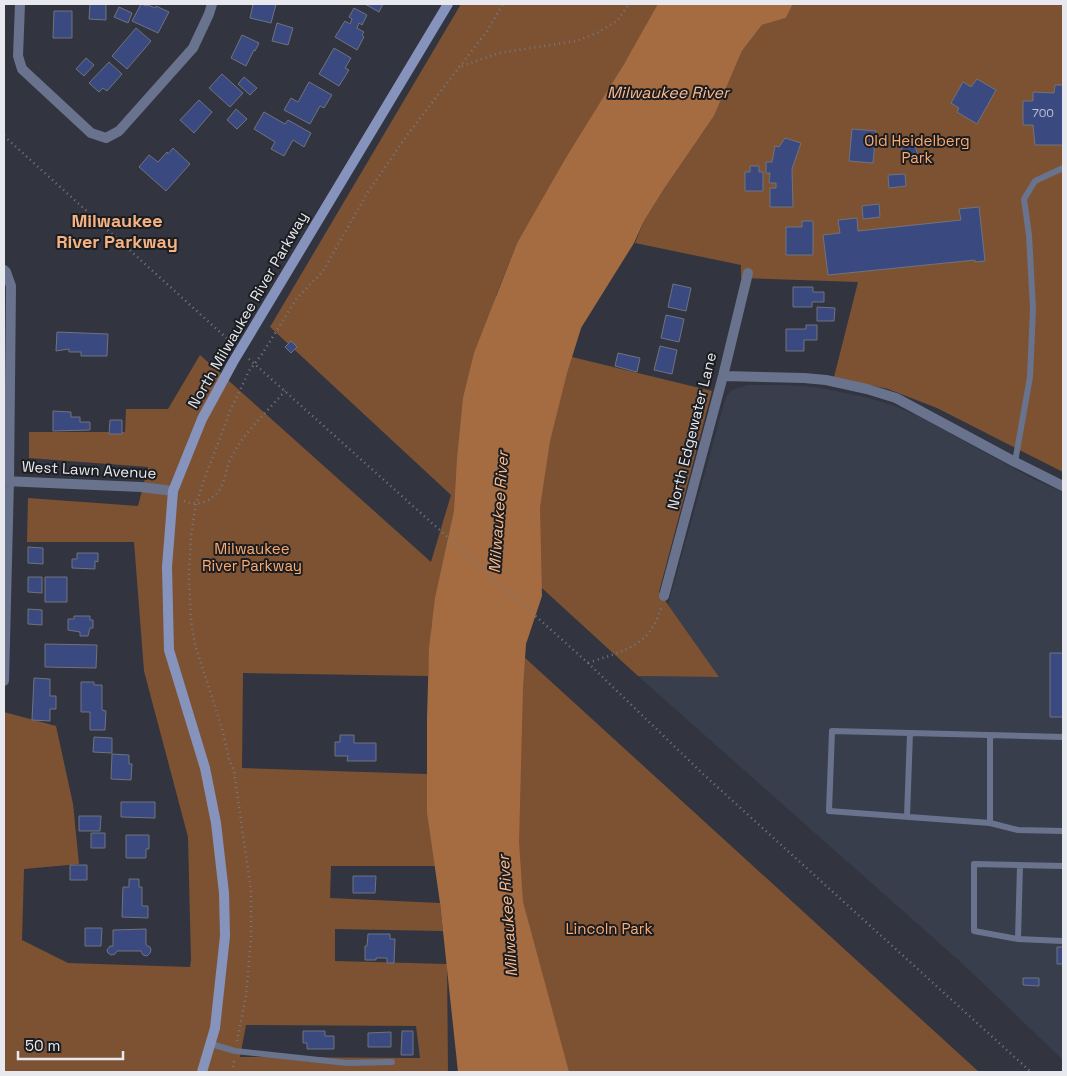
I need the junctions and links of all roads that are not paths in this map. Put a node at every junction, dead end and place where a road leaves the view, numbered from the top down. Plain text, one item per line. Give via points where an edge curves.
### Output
1 (20, 4) edge
2 (212, 4) edge
3 (448, 4) edge
4 (1063, 168) edge
5 (4, 270) edge
6 (748, 273) dead end
7 (723, 376) junction
8 (1015, 462) junction
9 (6, 481) edge
10 (1063, 486) edge
11 (173, 491) junction
12 (664, 596) road end
13 (4, 681) edge
14 (910, 733) junction
15 (990, 735) junction
16 (1063, 737) edge
17 (907, 817) junction
18 (990, 823) junction
19 (1063, 831) edge
20 (1020, 865) junction
21 (1063, 866) edge
22 (1018, 939) junction
23 (1063, 941) edge
24 (212, 1044) junction
25 (392, 1062) dead end
26 (202, 1072) edge

1 - 2 street via 18,56 22,69 91,133 106,138 118,131 193,48
3 - 11 street, North Milwaukee River Parkway via 233,362 202,419
4 - 8 lane via 1035,181 1024,199 1033,310 1030,377
5 - 9 street via 11,286
6 - 7 street, North Edgewater Lane
7 - 8 street via 804,378 867,389 896,398
7 - 12 street, North Edgewater Lane
8 - 10 street
9 - 11 street, West Lawn Avenue
9 - 13 street
11 - 24 street, North Milwaukee River Parkway via 167,567 169,650 205,768 216,823 224,893 225,936
14 - 15 lane
14 - 17 lane
14 - 17 lane via 832,732 828,811
15 - 16 lane
15 - 18 lane
17 - 18 lane
18 - 19 lane via 1018,830
20 - 21 lane
20 - 22 lane
20 - 22 lane via 974,864 974,931
22 - 23 lane
24 - 25 lane via 236,1050 347,1063
24 - 26 street, North Milwaukee River Parkway

